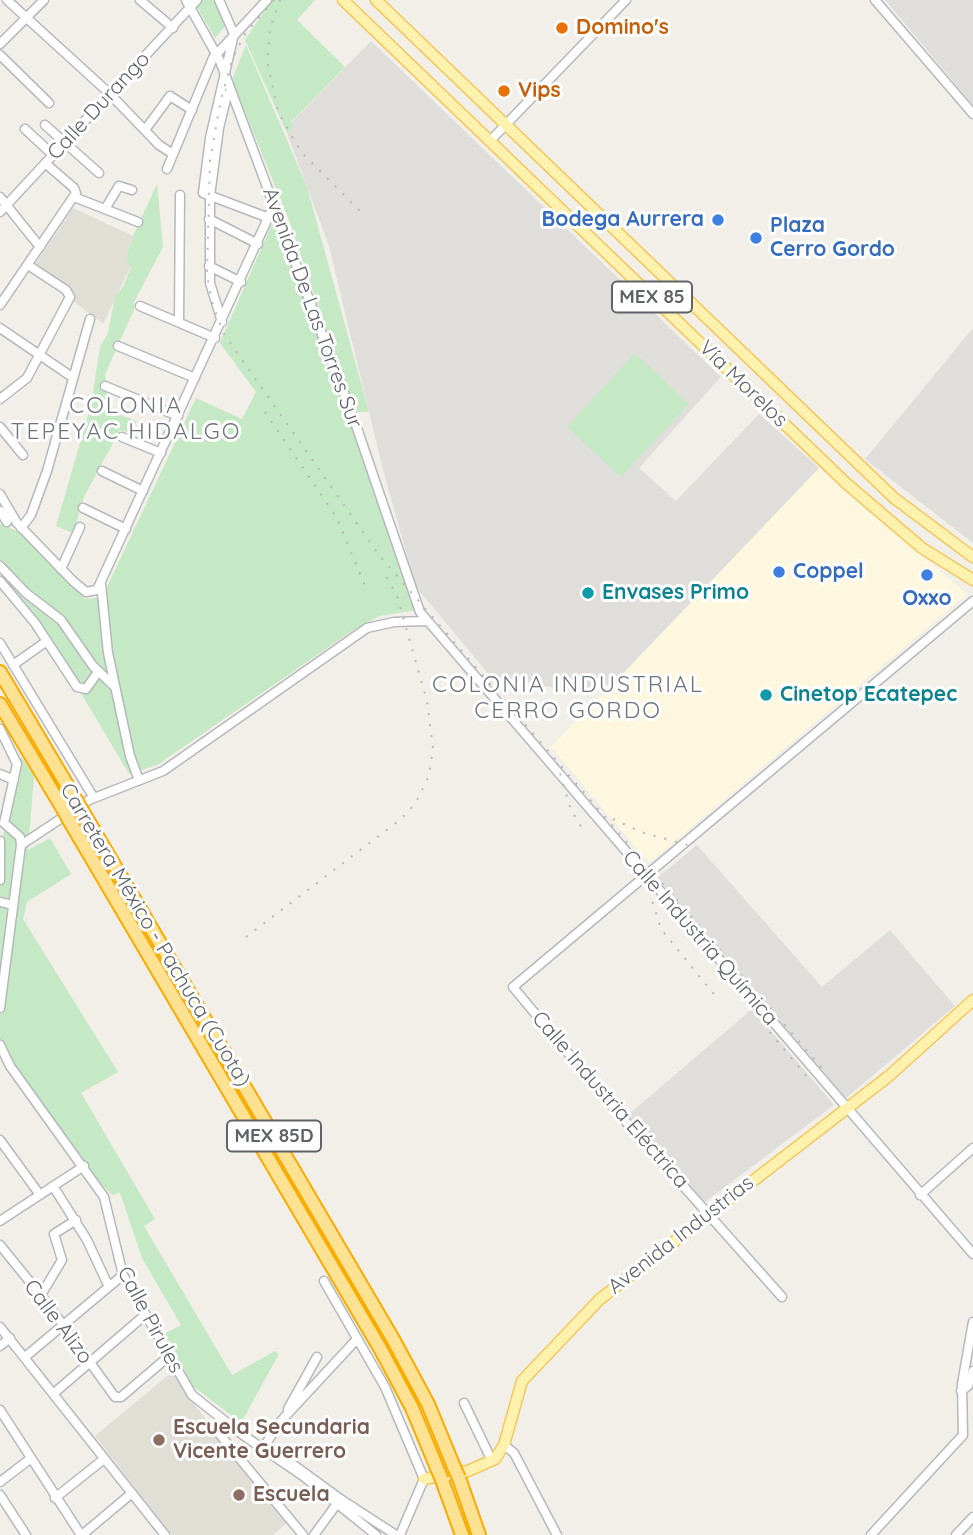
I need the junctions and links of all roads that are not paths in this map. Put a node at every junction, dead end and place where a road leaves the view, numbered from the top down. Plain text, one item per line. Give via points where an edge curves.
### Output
1 (8, 0) edge
2 (44, 0) edge
3 (140, 0) edge
4 (197, 0) edge
5 (219, 0) edge
6 (267, 0) edge
7 (343, 0) edge
8 (376, 0) edge
9 (626, 0) edge
10 (875, 0) edge
11 (188, 4) edge
12 (26, 18) junction
13 (173, 28) junction
14 (234, 34) junction
15 (0, 44) edge
16 (216, 52) junction
17 (0, 54) edge
18 (224, 76) junction
19 (109, 93) junction
20 (230, 93) junction
21 (49, 103) dead end
22 (192, 110) junction
23 (973, 114) edge
24 (45, 125) dead end
25 (506, 126) junction
26 (25, 129) dead end
27 (145, 130) junction
28 (490, 141) junction
29 (65, 142) junction
30 (173, 153) junction
31 (53, 155) junction
32 (45, 163) junction
33 (167, 169) dead end
34 (99, 173) dead end
35 (132, 190) dead end
36 (206, 194) junction
37 (180, 195) dead end
38 (0, 197) edge
39 (74, 197) junction
40 (274, 205) junction
41 (3, 208) edge
42 (105, 209) junction
43 (268, 218) junction
44 (209, 219) junction
45 (138, 222) dead end
46 (257, 244) junction
47 (40, 247) junction
48 (28, 265) junction
49 (209, 266) junction
50 (241, 282) junction
51 (0, 305) edge
52 (140, 306) dead end
53 (90, 319) dead end
54 (179, 322) junction
55 (222, 322) junction
56 (0, 328) edge
57 (215, 338) junction
58 (118, 346) dead end
59 (41, 355) junction
60 (72, 377) junction
61 (195, 378) junction
62 (105, 386) dead end
63 (0, 399) edge
64 (177, 416) junction
65 (0, 427) edge
66 (122, 437) dead end
67 (161, 453) junction
68 (23, 455) dead end
69 (102, 471) dead end
70 (143, 491) junction
71 (0, 494) edge
72 (83, 508) dead end
73 (2, 509) edge
74 (80, 527) dead end
75 (21, 528) junction
76 (126, 529) junction
77 (973, 556) edge
78 (0, 566) edge
79 (61, 569) junction
80 (973, 580) edge
81 (0, 581) edge
82 (101, 584) junction
83 (973, 601) edge
84 (427, 621) junction
85 (47, 641) junction
86 (0, 643) edge
87 (13, 665) junction
88 (0, 672) edge
89 (98, 672) junction
90 (115, 687) junction
91 (0, 704) edge
92 (1, 732) edge
93 (0, 774) edge
94 (14, 780) junction
95 (139, 780) junction
96 (93, 798) junction
97 (2, 821) edge
98 (0, 841) edge
99 (21, 845) junction
100 (645, 875) junction
101 (0, 880) edge
102 (0, 902) edge
103 (13, 905) junction
104 (973, 1000) edge
105 (0, 1008) edge
106 (0, 1045) edge
107 (844, 1108) junction
108 (0, 1140) edge
109 (973, 1147) edge
110 (83, 1166) junction
111 (53, 1186) junction
112 (40, 1195) junction
113 (920, 1195) junction
114 (708, 1212) junction
115 (76, 1220) junction
116 (0, 1221) edge
117 (0, 1245) edge
118 (973, 1254) edge
119 (123, 1275) junction
120 (324, 1281) dead end
121 (108, 1285) junction
122 (41, 1295) junction
123 (782, 1297) dead end
124 (145, 1315) junction
125 (973, 1322) edge
126 (61, 1325) junction
127 (0, 1327) edge
128 (9, 1338) junction
129 (357, 1339) junction
130 (0, 1346) edge
131 (24, 1357) junction
132 (169, 1357) junction
133 (317, 1357) dead end
134 (89, 1363) junction
135 (973, 1371) edge
136 (961, 1391) junction
137 (53, 1394) junction
138 (464, 1403) dead end
139 (0, 1410) edge
140 (281, 1421) junction
141 (217, 1431) dead end
142 (504, 1445) junction
143 (264, 1446) junction
144 (104, 1459) junction
145 (30, 1460) junction
146 (492, 1461) junction
147 (424, 1479) junction
148 (0, 1482) edge
149 (132, 1493) junction
150 (0, 1495) edge
151 (55, 1498) junction
152 (336, 1505) junction
153 (973, 1517) edge
154 (26, 1535) edge
155 (82, 1535) edge
156 (165, 1535) edge
157 (303, 1535) edge
158 (314, 1535) edge
159 (376, 1535) edge
160 (398, 1535) edge
161 (462, 1535) edge
162 (479, 1535) edge
163 (556, 1535) edge
164 (871, 1535) edge
165 (956, 1535) edge

1 - 12 street
2 - 12 street
3 - 13 street
4 - 11 street, Calle Durango
5 - 14 street
6 - 14 street
7 - 28 main road, Vía Morelos / MEX 85
8 - 25 main road, Vía Morelos / MEX 85
9 - 25 street
10 - 23 street
11 - 13 street, Calle Durango
11 - 16 street, Avenida De Las Torres Sur
12 - 15 street
12 - 19 street
13 - 19 street, Calle Durango
14 - 16 street
14 - 18 street
16 - 18 street, Avenida De Las Torres Sur
16 - 22 street
17 - 21 street
18 - 20 street, Avenida De Las Torres Sur
18 - 36 street via 210,138
19 - 27 street
19 - 29 street, Calle Durango
20 - 36 street
20 - 40 street, Avenida De Las Torres Sur
22 - 27 street via 170,96
22 - 30 street
24 - 29 street
25 - 28 street
25 - 77 main road, Vía Morelos / MEX 85 via 894,498
26 - 31 street
27 - 30 street
28 - 80 main road, Vía Morelos / MEX 85 via 847,484 922,548
29 - 31 street, Calle Durango
29 - 34 street
30 - 33 street
31 - 32 street, Calle Durango
32 - 39 street via 75,189
32 - 41 street, Calle Durango
35 - 42 street via 119,186
36 - 43 street
36 - 44 street
37 - 54 street
38 - 41 street
39 - 42 street
39 - 47 street
40 - 43 street
40 - 84 street, Avenida De Las Torres Sur via 357,428 411,591
41 - 47 street
42 - 45 street
43 - 46 street
44 - 46 street
44 - 49 street
46 - 50 street
47 - 48 street
48 - 51 street
48 - 59 street via 70,297
49 - 50 street
49 - 55 street
50 - 55 street
52 - 54 street
53 - 60 street
54 - 57 street
55 - 57 street
56 - 59 street
57 - 61 street
58 - 61 street
59 - 60 street
59 - 63 street via 27,378
60 - 75 street via 47,471 31,515
61 - 64 street
62 - 64 street
64 - 67 street
65 - 68 street
66 - 67 street
67 - 70 street
69 - 70 street
70 - 76 street
71 - 73 street
72 - 76 street
73 - 75 street
74 - 79 street
75 - 79 street
76 - 82 street
78 - 89 street via 61,620
79 - 82 street via 89,593
81 - 85 street
82 - 90 street
83 - 100 street
84 - 95 street via 367,628 163,771
84 - 100 street, Calle Industria Química
85 - 87 street
85 - 89 street via 81,690
86 - 87 street
87 - 96 street
88 - 162 highway, Carretera México - Pachuca (Cuota) / MEX 85D via 393,1339 428,1404
89 - 90 street
90 - 95 street
91 - 161 highway, Carretera México - Pachuca (Cuota) / MEX 85D via 376,1340 412,1408
92 - 94 street via 16,760
93 - 94 street
94 - 97 street
95 - 96 street
96 - 99 street
97 - 99 street via 20,837
98 - 101 street
99 - 103 street
100 - 107 street, Calle Industria Química
100 - 114 street, Calle Industria Eléctrica via 513,987
102 - 103 street
103 - 105 street
104 - 107 main road, Avenida Industrias via 912,1057
106 - 110 street, Calle Pirules via 25,1088
107 - 113 street, Calle Industria Química
107 - 114 main road, Avenida Industrias
108 - 112 street
109 - 113 street
110 - 111 street
110 - 119 street, Calle Pirules via 106,1201
111 - 112 street
111 - 115 street
112 - 116 street
113 - 118 street, Calle Industria Química
114 - 123 street, Calle Industria Eléctrica
114 - 142 main road, Avenida Industrias via 600,1299 527,1375
115 - 121 street
115 - 122 street via 54,1234 62,1260
117 - 122 street, Calle Alizo
119 - 121 street
119 - 124 street, Calle Pirules
120 - 129 street
121 - 126 street
122 - 126 street, Calle Alizo
124 - 132 street, Calle Pirules
124 - 134 street
125 - 136 street
126 - 131 street
126 - 134 street, Calle Alizo
127 - 128 street
128 - 130 street
128 - 131 street
129 - 140 street
129 - 147 street via 385,1387
131 - 137 street
132 - 134 street, Calle Alizo via 117,1398
132 - 143 street, Calle Pirules via 195,1398
133 - 140 street
134 - 137 street
135 - 136 street
136 - 164 street via 961,1438
137 - 144 street
138 - 146 street
139 - 145 street
140 - 143 street
141 - 157 street
142 - 146 main road, Avenida Industrias
142 - 163 street via 514,1453
143 - 152 street, Calle Pirules
143 - 160 street
144 - 149 street
144 - 151 street
145 - 148 street
145 - 151 street
146 - 147 main road via 468,1471
147 - 160 street
149 - 155 street
149 - 156 street
150 - 154 street
151 - 155 street
152 - 158 street
152 - 159 street, Calle Pirules
153 - 165 street

